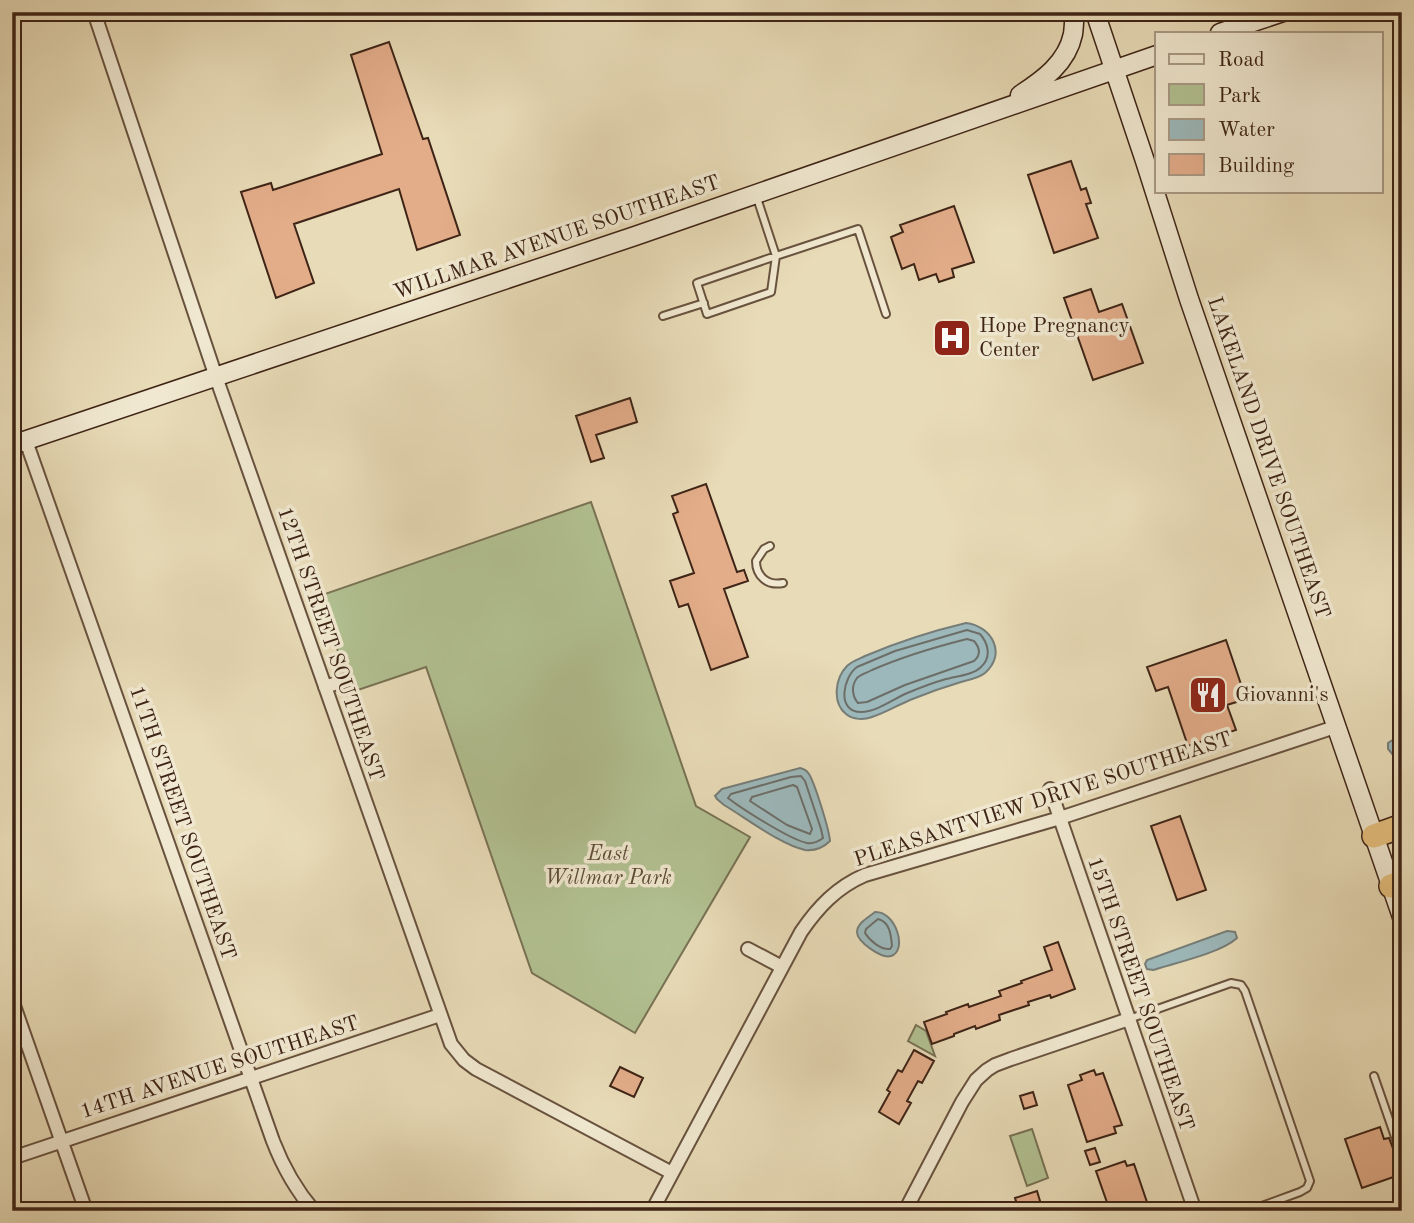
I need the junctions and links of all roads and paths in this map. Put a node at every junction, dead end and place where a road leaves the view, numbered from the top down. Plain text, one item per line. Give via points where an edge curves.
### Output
1 (94, 12) edge
2 (1075, 12) edge
3 (1095, 12) edge
4 (1283, 12) edge
5 (1223, 32) edge
6 (1155, 56) edge
7 (1114, 69) junction
8 (982, 116) junction
9 (756, 194) junction
10 (776, 256) junction
11 (704, 303) junction
12 (886, 314) dead end
13 (663, 316) dead end
14 (216, 377) junction
15 (19, 443) edge
16 (770, 546) dead end
17 (783, 583) dead end
18 (346, 680) dead end
19 (325, 687) junction
20 (1335, 727) junction
21 (1050, 789) dead end
22 (1060, 818) junction
23 (1402, 826) edge
24 (1374, 836) junction
25 (1396, 884) edge
26 (1402, 917) edge
27 (748, 949) dead end
28 (782, 967) junction
29 (12, 1000) edge
30 (440, 1016) junction
31 (1129, 1019) junction
32 (1374, 1076) dead end
33 (252, 1079) junction
34 (62, 1141) junction
35 (1402, 1157) edge
36 (12, 1158) edge
37 (672, 1173) junction
38 (86, 1211) edge
39 (314, 1211) edge
40 (652, 1211) edge
41 (905, 1211) edge
42 (1195, 1211) edge
43 (1248, 1211) edge

1 - 14 street, 12TH STREET SOUTHEAST
2 - 8 main road via 1073,34 1061,61 1038,83
3 - 7 main road, LAKELAND DRIVE SOUTHEAST
4 - 5 main road
6 - 7 main road, WILLMAR AVENUE SOUTHEAST
7 - 8 main road, WILLMAR AVENUE SOUTHEAST
7 - 20 main road, LAKELAND DRIVE SOUTHEAST
8 - 9 main road, WILLMAR AVENUE SOUTHEAST
9 - 10 lane
9 - 14 main road, WILLMAR AVENUE SOUTHEAST
10 - 11 lane via 697,283
10 - 11 lane via 771,292 707,314
10 - 12 lane via 858,229
11 - 13 lane
14 - 15 main road, WILLMAR AVENUE SOUTHEAST
14 - 19 street, 12TH STREET SOUTHEAST
15 - 33 street, 11TH STREET SOUTHEAST
16 - 17 lane via 759,555 756,570 764,580
18 - 19 street
19 - 30 street, 12TH STREET SOUTHEAST
20 - 22 street, PLEASANTVIEW DRIVE SOUTHEAST
20 - 24 main road, LAKELAND DRIVE SOUTHEAST
21 - 22 street, 15TH STREET SOUTHEAST
22 - 28 street, PLEASANTVIEW DRIVE SOUTHEAST via 852,880 810,919
22 - 31 street, 15TH STREET SOUTHEAST
23 - 24 highway
24 - 25 main road, LAKELAND DRIVE SOUTHEAST
25 - 26 main road, LAKELAND DRIVE SOUTHEAST
27 - 28 street
28 - 37 street, PLEASANTVIEW DRIVE SOUTHEAST
29 - 34 street
30 - 33 street, 14TH AVENUE SOUTHEAST
30 - 37 street, 12TH STREET SOUTHEAST via 451,1044 476,1069
31 - 41 street via 1011,1059 984,1073 962,1102
31 - 42 street, 15TH STREET SOUTHEAST
31 - 43 lane via 1231,983 1245,991 1310,1181 1300,1192
32 - 35 lane
33 - 34 street, 14TH AVENUE SOUTHEAST
33 - 39 street, 11TH STREET SOUTHEAST via 279,1157
34 - 36 street, 14TH AVENUE SOUTHEAST
34 - 38 street
37 - 40 street, PLEASANTVIEW DRIVE SOUTHEAST

